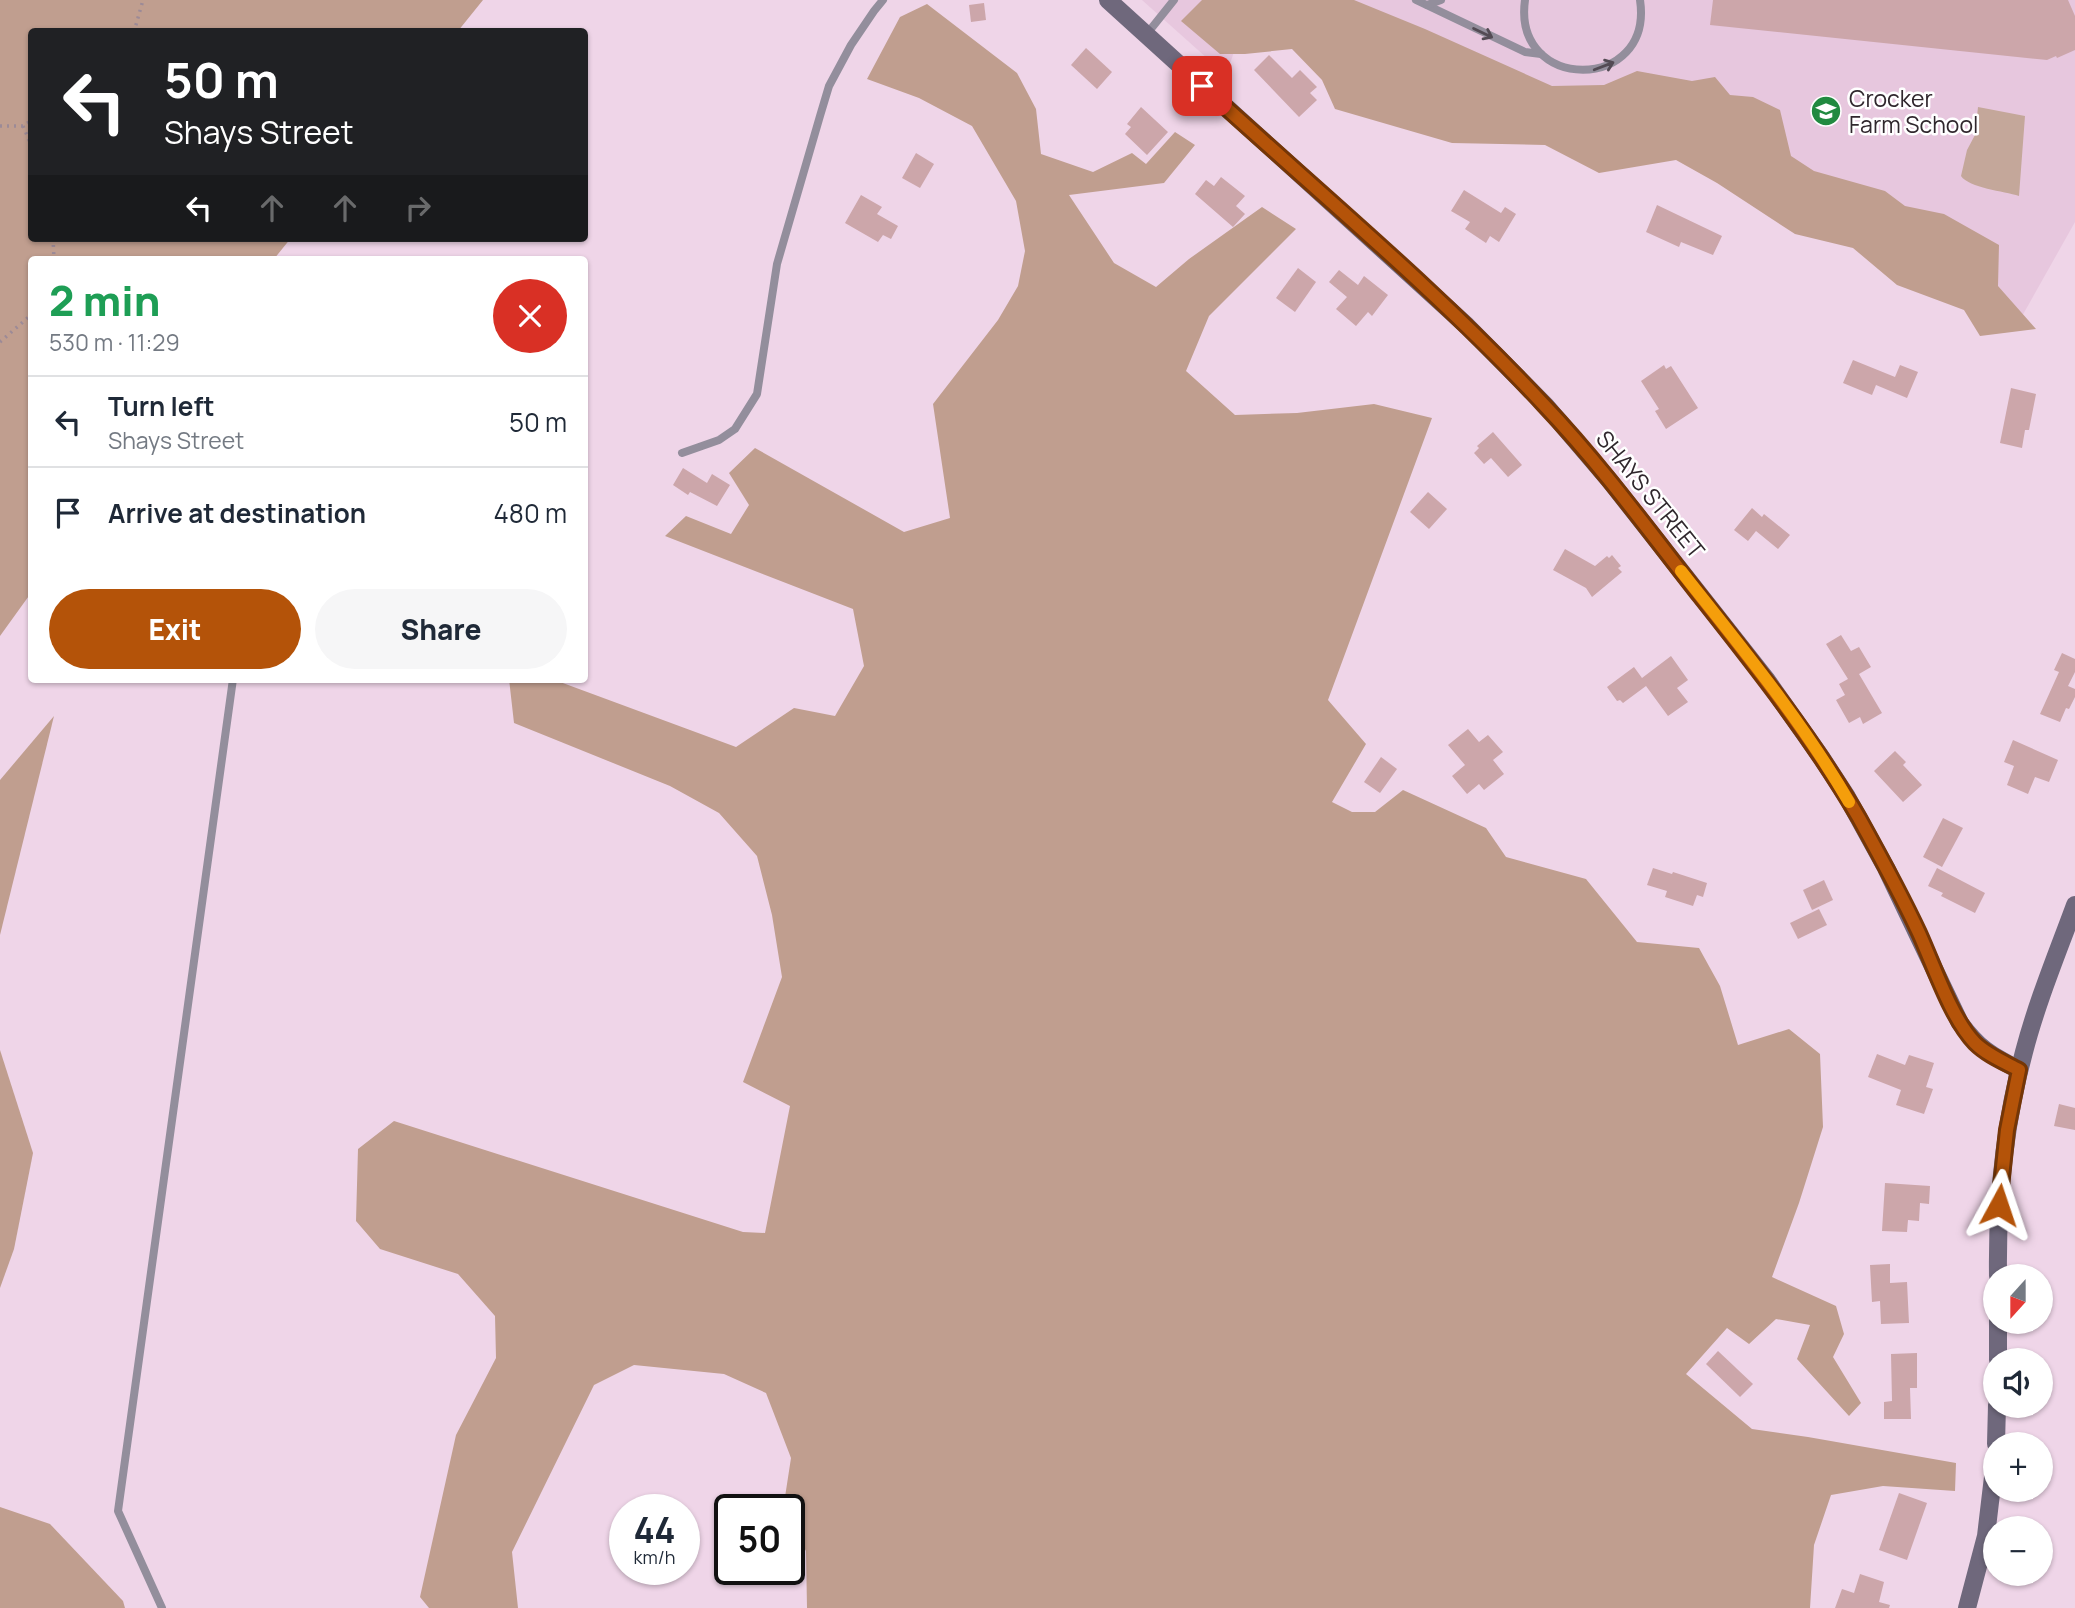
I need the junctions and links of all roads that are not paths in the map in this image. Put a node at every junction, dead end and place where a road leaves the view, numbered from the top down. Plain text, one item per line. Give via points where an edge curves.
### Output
1 (883, 0) edge
2 (1108, 0) edge
3 (1174, 0) edge
4 (1416, 0) edge
5 (1441, 0) edge
6 (1525, 0) edge
7 (1640, 0) edge
8 (1427, 5) junction
9 (1146, 34) junction
10 (1541, 54) junction
11 (682, 453) dead end
12 (232, 683) edge
13 (2075, 905) edge
14 (2019, 1070) junction
15 (1998, 1264) edge
16 (1990, 1502) edge
17 (162, 1608) edge
18 (1967, 1608) edge

1 - 11 lane via 851,45 826,96 778,264 757,394 736,429
2 - 9 main road, SHAYS STREET
3 - 9 lane
4 - 8 lane
5 - 8 lane
6 - 10 lane via 1525,26
10 -> 7 lane via 1574,70 1610,64 1636,37
8 -> 10 lane via 1515,48
9 - 14 main road, SHAYS STREET via 1459,319 1546,406 1601,470 1766,679 1847,797 1918,931 1960,1023 1975,1043
12 - 17 lane via 118,1511
13 - 14 main road
14 - 15 main road via 2002,1170
16 - 18 main road

